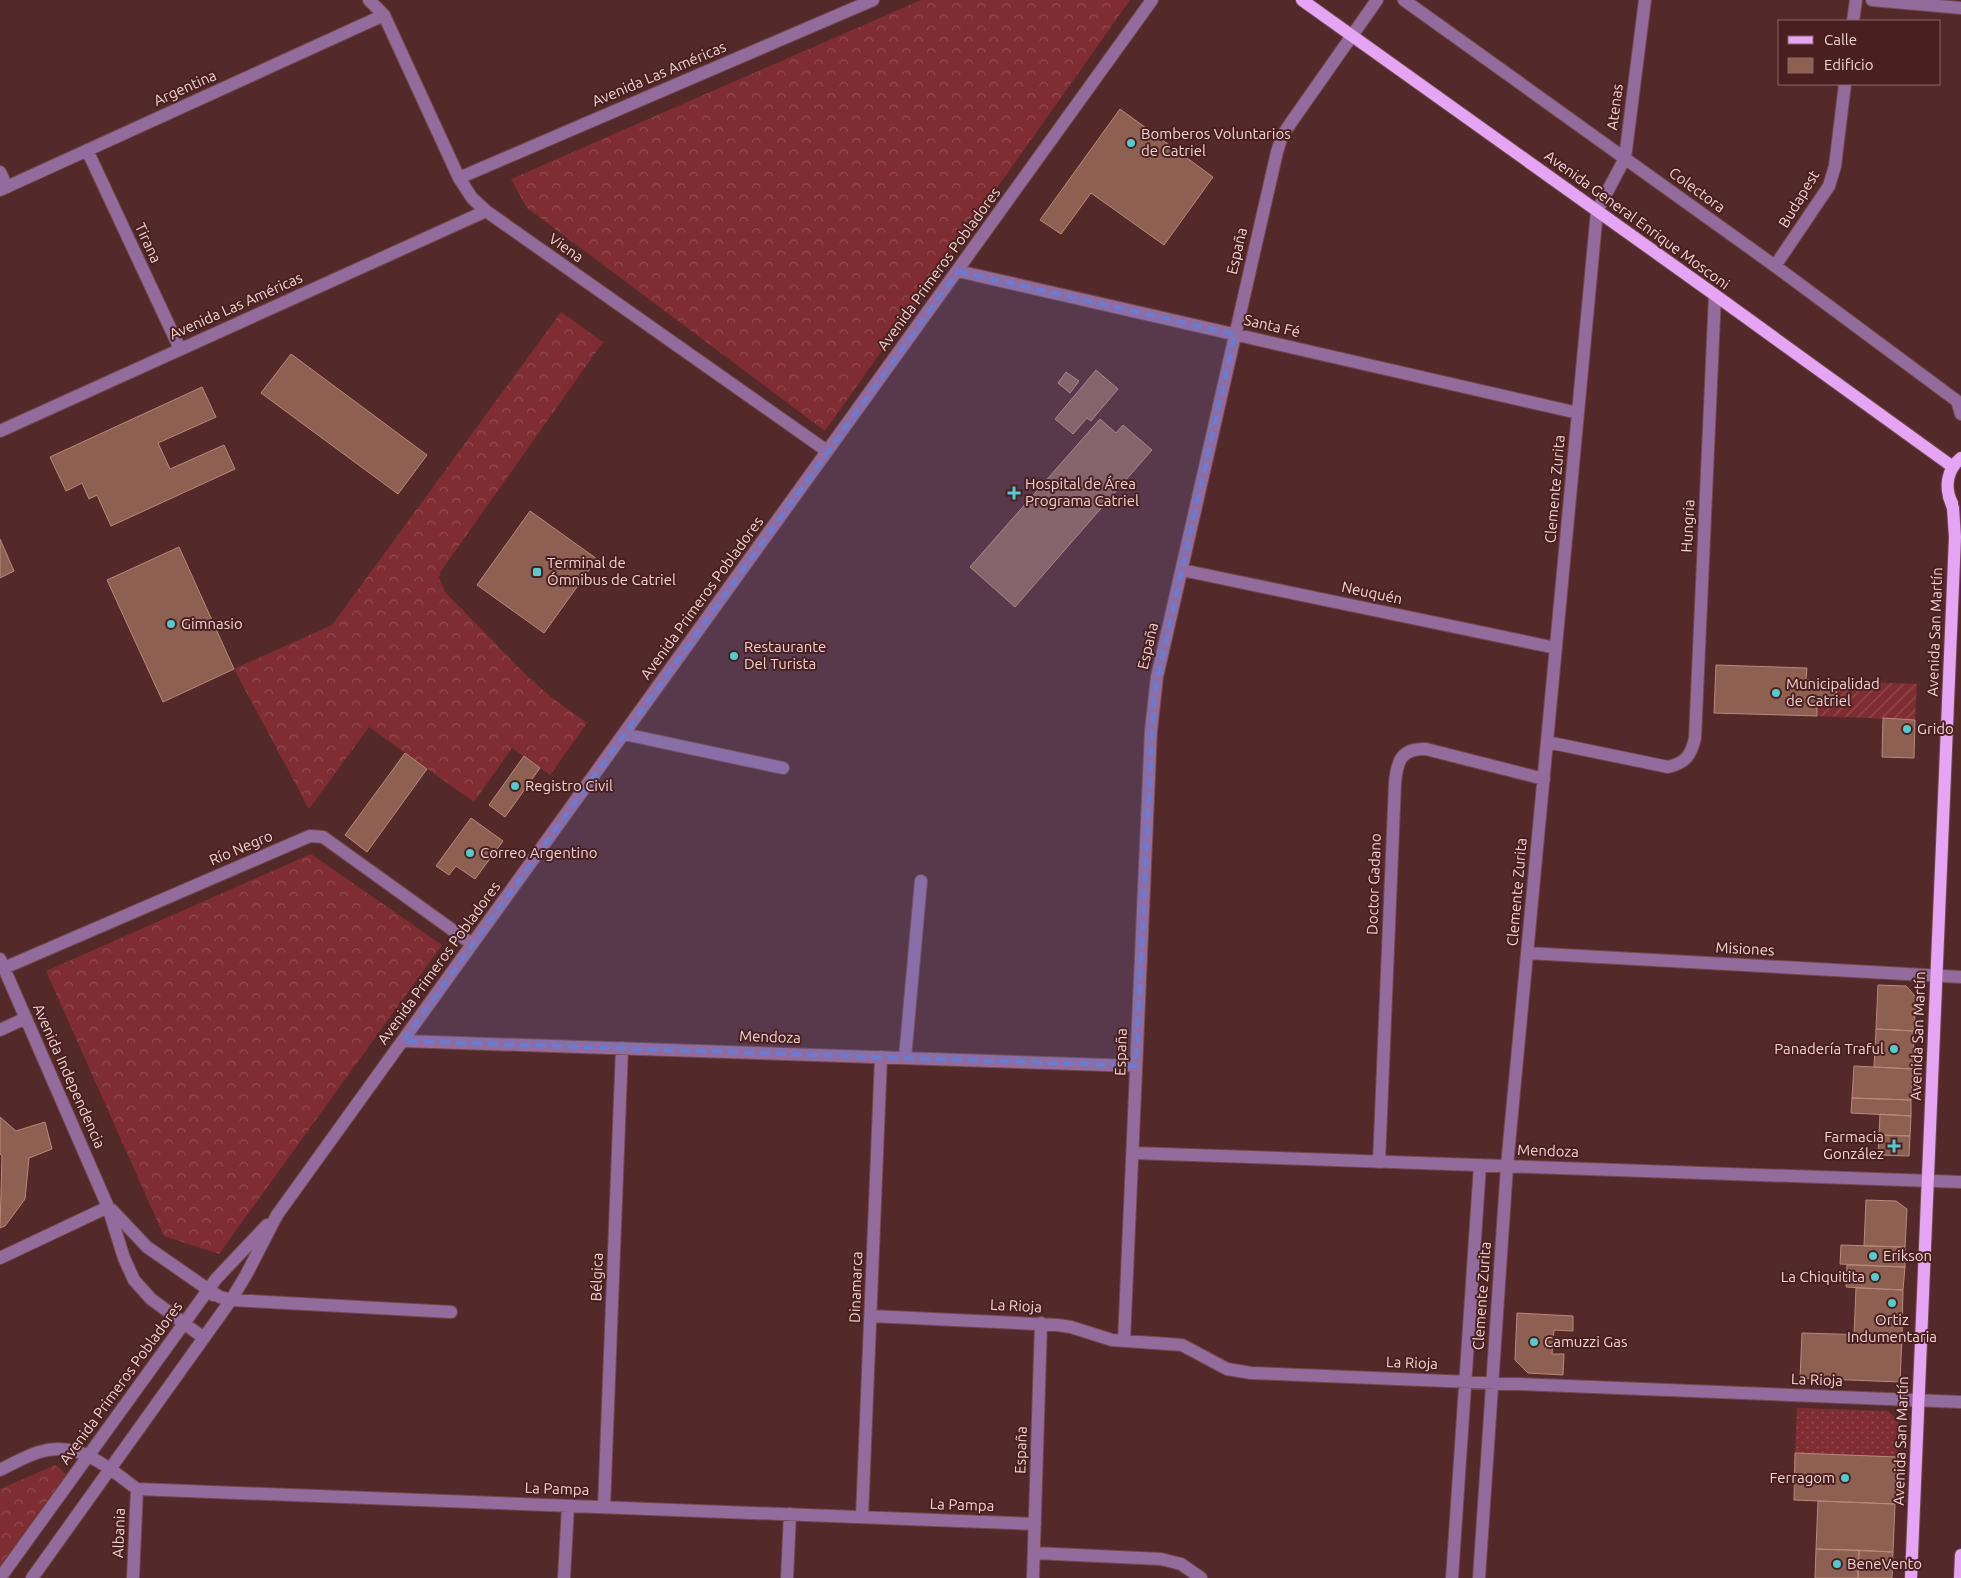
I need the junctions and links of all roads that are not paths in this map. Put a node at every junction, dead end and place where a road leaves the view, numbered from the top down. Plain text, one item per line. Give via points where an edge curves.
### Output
1 (369, 0) edge
2 (873, 0) edge
3 (1152, 0) edge
4 (1302, 0) edge
5 (1377, 0) edge
6 (1404, 0) edge
7 (1645, 0) edge
8 (1856, 0) edge
9 (1872, 0) edge
10 (1961, 8) edge
11 (384, 15) junction
12 (1853, 20) edge
13 (1352, 36) junction
14 (1845, 85) edge
15 (87, 150) junction
16 (1625, 158) junction
17 (0, 172) edge
18 (459, 178) junction
19 (4, 188) edge
20 (486, 211) junction
21 (1597, 211) junction
22 (1776, 266) junction
23 (958, 271) junction
24 (1714, 294) junction
25 (1235, 334) junction
26 (180, 349) junction
27 (1578, 413) junction
28 (1961, 414) edge
29 (0, 431) edge
30 (827, 452) junction
31 (1957, 463) edge
32 (1949, 497) junction
33 (1961, 514) edge
34 (1182, 570) junction
35 (1556, 648) junction
36 (624, 734) junction
37 (1547, 742) junction
38 (783, 768) dead end
39 (1544, 779) junction
40 (921, 880) dead end
41 (472, 944) junction
42 (1527, 953) junction
43 (2, 964) edge
44 (1936, 976) junction
45 (1961, 977) edge
46 (26, 1018) junction
47 (0, 1030) edge
48 (402, 1041) junction
49 (622, 1048) junction
50 (881, 1057) junction
51 (905, 1058) junction
52 (1136, 1066) junction
53 (1133, 1153) junction
54 (1379, 1162) junction
55 (1480, 1165) junction
56 (1507, 1166) junction
57 (1928, 1181) junction
58 (1961, 1182) edge
59 (108, 1207) junction
60 (277, 1215) junction
61 (0, 1258) edge
62 (209, 1290) junction
63 (231, 1300) junction
64 (451, 1312) dead end
65 (221, 1314) junction
66 (871, 1316) junction
67 (1042, 1323) junction
68 (184, 1324) junction
69 (204, 1338) junction
70 (1124, 1341) junction
71 (1465, 1382) junction
72 (1492, 1383) junction
73 (1919, 1400) junction
74 (1961, 1402) edge
75 (89, 1455) junction
76 (110, 1469) junction
77 (0, 1470) edge
78 (137, 1489) junction
79 (568, 1506) junction
80 (604, 1507) junction
81 (790, 1514) junction
82 (862, 1517) junction
83 (1035, 1524) junction
84 (1034, 1553) junction
85 (1961, 1555) edge
86 (0, 1578) edge
87 (32, 1578) edge
88 (133, 1578) edge
89 (564, 1578) edge
90 (787, 1578) edge
91 (1033, 1578) edge
92 (1201, 1578) edge
93 (1452, 1578) edge
94 (1479, 1578) edge
95 (1911, 1578) edge
96 (1960, 1578) edge

1 - 11 street, Viena
2 - 18 street, Avenida Las Américas
3 - 23 street, Avenida Primeros Pobladores
4 - 13 main road, Avenida General Enrique Mosconi
5 - 13 street, España
6 - 16 street, Colectora
7 - 16 street, Atenas
8 - 12 street
9 - 10 street
11 - 15 street, Argentina
11 - 18 street, Viena
13 - 21 main road, Avenida General Enrique Mosconi
13 - 25 street, España via 1282,136
14 - 22 street, Budapest via 1835,166 1829,186
15 - 19 street, Argentina
15 - 26 street, Tirana
16 - 21 street, Atenas
16 - 22 street, Colectora
17 - 19 street
18 - 20 street, Viena via 472,198
20 - 26 street, Avenida Las Américas
20 - 30 street, Viena
21 - 24 main road, Avenida General Enrique Mosconi
21 - 27 street, Clemente Zurita
22 - 28 street, Colectora via 1957,401
23 - 25 street, Santa Fé
23 - 30 street, Avenida Primeros Pobladores
24 - 31 main road, Avenida General Enrique Mosconi
24 - 37 street, Hungria via 1693,748 1688,758 1668,767
25 - 27 street, Santa Fé
25 - 34 street, España
26 - 29 street, Avenida Las Américas
27 - 35 street, Clemente Zurita
30 - 36 street, Avenida Primeros Pobladores
31 - 32 main road, Avenida San Martín via 1947,487
32 - 33 main road
32 - 44 main road, Avenida San Martín via 1955,537
34 - 35 street, Neuquén
34 - 52 street, España via 1152,713
35 - 37 street, Clemente Zurita
36 - 38 street
36 - 41 street, Avenida Primeros Pobladores
37 - 39 street, Clemente Zurita
39 - 42 street, Clemente Zurita
39 - 54 street, Doctor Gadano via 1426,749 1409,751 1397,764
40 - 51 street
41 - 43 street, Río Negro via 323,837 310,836
41 - 48 street, Avenida Primeros Pobladores
42 - 44 street, Misiones
42 - 56 street, Clemente Zurita
43 - 46 street, Avenida Independencia
44 - 45 street, Misiones
44 - 57 main road, Avenida San Martín
46 - 47 street
46 - 59 street, Avenida Independencia
48 - 49 street, Mendoza
48 - 60 street, Avenida Primeros Pobladores
49 - 50 street, Mendoza
49 - 80 street, Bélgica
50 - 51 street, Mendoza
50 - 66 street, Dinamarca
51 - 52 street, Mendoza
52 - 53 street, España
53 - 54 street, Mendoza
53 - 70 street, España
54 - 55 street, Mendoza
55 - 56 street, Mendoza
55 - 71 street, Clemente Zurita
56 - 57 street, Mendoza
56 - 72 street, Clemente Zurita
57 - 58 street, Mendoza
57 - 73 main road, Avenida San Martín
59 - 61 street
59 - 62 street, Avenida Independencia via 147,1247
59 - 68 street, Avenida Independencia via 134,1280 151,1299
60 - 62 street, Avenida Primeros Pobladores
60 - 63 street, Avenida Primeros Pobladores
62 - 63 street
62 - 65 street, Avenida Independencia via 218,1302
62 - 68 street, Avenida Primeros Pobladores
63 - 64 street
63 - 65 street, Avenida Primeros Pobladores
65 - 69 street, Avenida Primeros Pobladores
66 - 67 street, La Rioja
66 - 82 street, Dinamarca
67 - 70 street, La Rioja
67 - 83 street, España
68 - 69 street, Avenida Independencia
68 - 75 street, Avenida Primeros Pobladores
69 - 76 street, Avenida Primeros Pobladores
70 - 71 street, La Rioja via 1182,1345 1227,1369 1245,1373
71 - 72 street, La Rioja
71 - 93 street, Clemente Zurita
72 - 73 street, La Rioja
72 - 94 street, Clemente Zurita
73 - 74 street, La Rioja
73 - 95 main road, Avenida San Martín
75 - 76 street
75 - 77 street via 60,1449 39,1452
75 - 86 street, Avenida Primeros Pobladores
76 - 78 street
76 - 87 street, Avenida Primeros Pobladores
78 - 79 street, La Pampa
78 - 88 street, Albania
79 - 80 street, La Pampa
79 - 89 street
80 - 81 street, La Pampa
81 - 82 street, La Pampa
81 - 90 street
82 - 83 street, La Pampa
83 - 84 street, España
84 - 91 street, España
84 - 92 street via 1161,1559 1181,1564
85 - 96 main road

